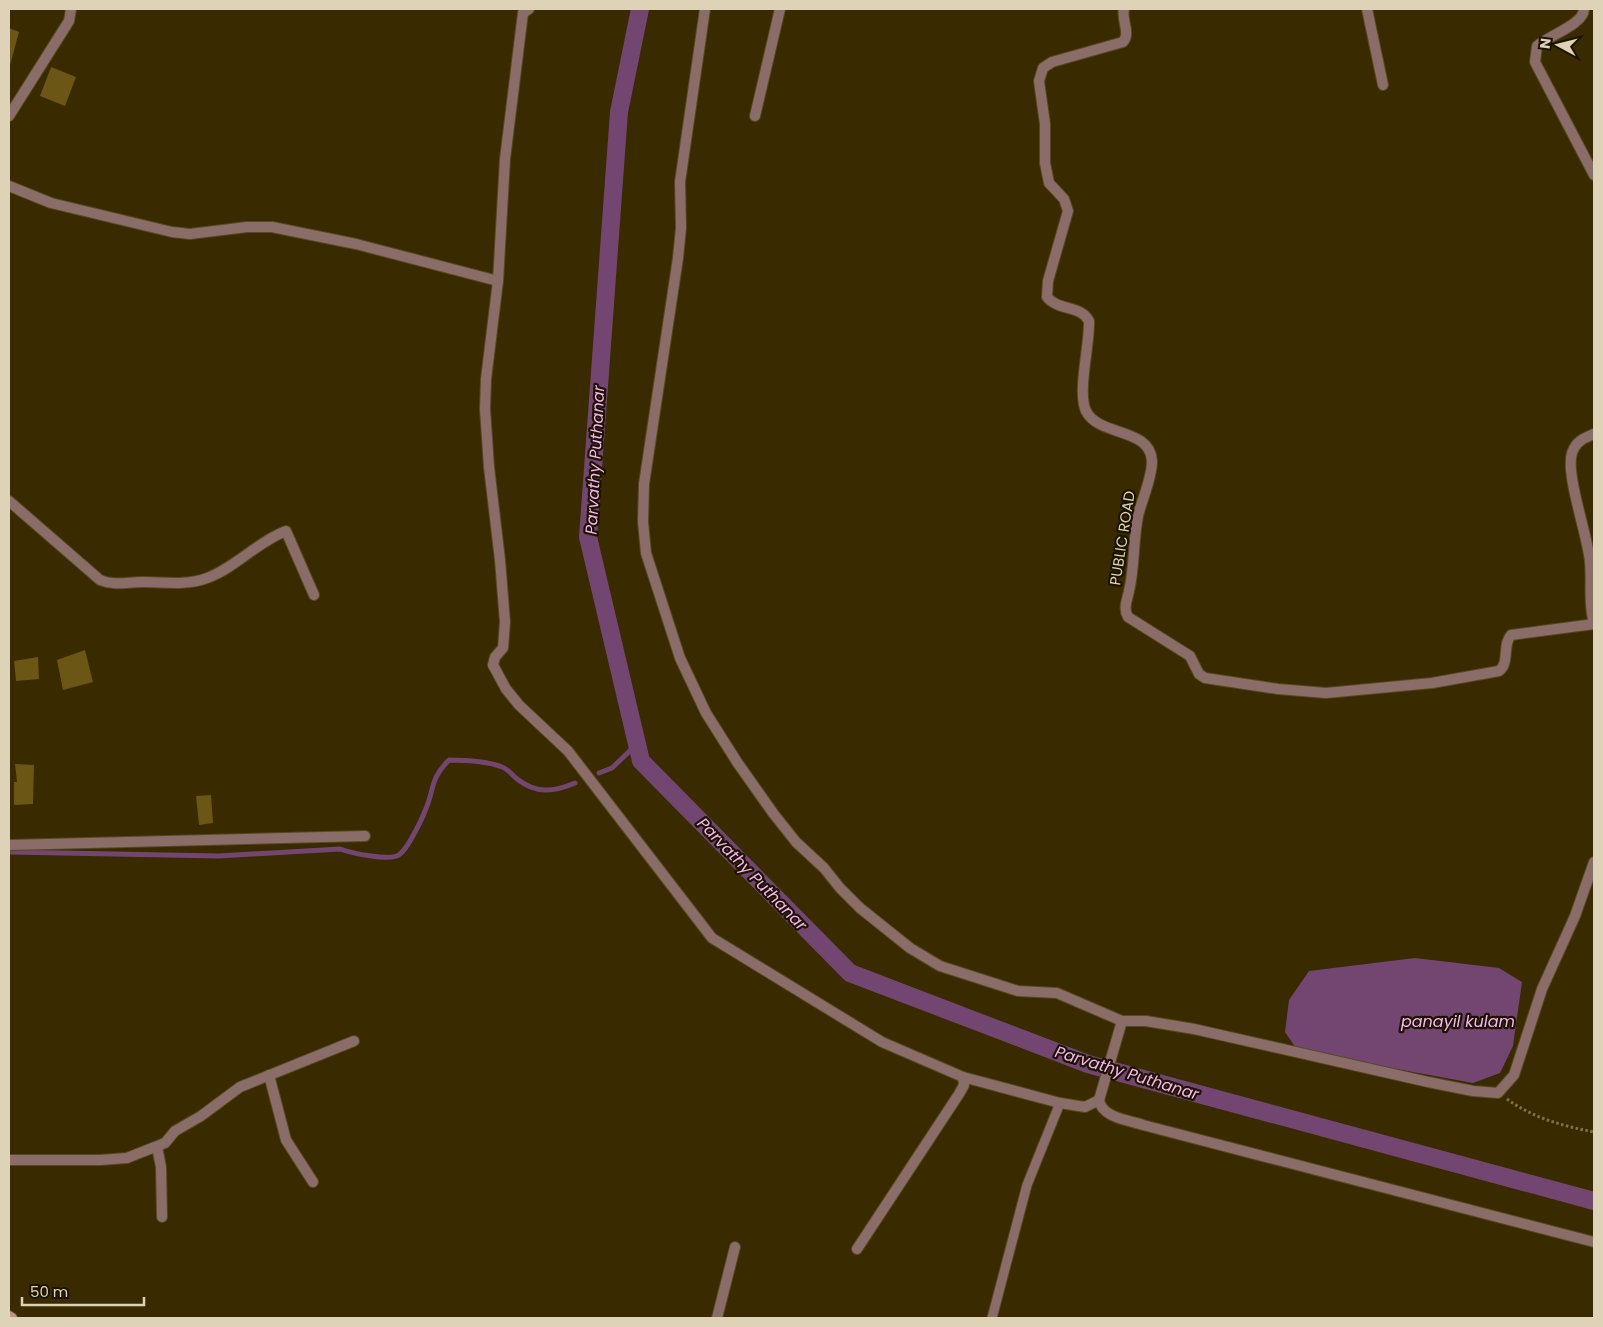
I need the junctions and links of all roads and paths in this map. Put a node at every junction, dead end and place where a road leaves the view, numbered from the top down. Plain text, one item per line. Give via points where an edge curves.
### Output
1 (71, 9) edge
2 (528, 9) edge
3 (705, 9) edge
4 (780, 9) edge
5 (1124, 9) edge
6 (1367, 9) edge
7 (1584, 9) edge
8 (1383, 85) dead end
9 (9, 116) edge
10 (754, 116) dead end
11 (1594, 175) edge
12 (9, 186) edge
13 (498, 281) junction
14 (1594, 434) edge
15 (9, 501) edge
16 (314, 595) dead end
17 (1594, 623) edge
18 (365, 836) dead end
19 (9, 845) edge
20 (1594, 862) edge
21 (1122, 1021) junction
22 (354, 1041) dead end
23 (269, 1076) junction
24 (964, 1077) junction
25 (1498, 1093) junction
26 (1099, 1099) junction
27 (1060, 1103) junction
28 (1594, 1132) edge
29 (157, 1147) junction
30 (9, 1160) edge
31 (312, 1182) dead end
32 (162, 1217) dead end
33 (1594, 1242) edge
34 (734, 1247) dead end
35 (857, 1249) dead end
36 (717, 1318) edge
37 (992, 1318) edge

1 - 9 street via 69,21
2 - 13 street via 523,13 505,158
3 - 21 street via 680,182 679,251 642,503 646,553 680,658 706,713 773,813 796,842 880,925 940,966 1018,991 1057,993
4 - 10 street
5 - 17 street, PUBLIC ROAD via 1127,35 1124,42 1052,62 1043,68 1039,81 1048,178 1068,208 1048,281 1048,297 1054,304 1083,313 1089,321 1083,396 1088,416 1144,443 1151,456 1151,470 1135,532 1135,565 1125,611 1130,619 1190,656 1199,674 1205,678 1302,692 1432,683 1499,672 1512,635
6 - 8 street
7 - 11 street via 1576,24 1548,36 1537,46 1535,62
12 - 13 street via 51,203 172,232 190,234 272,227 356,244
13 - 24 street via 485,409 505,622 503,648 493,665 506,689 568,750 712,938 882,1042
14 - 17 street via 1581,440 1571,455 1572,476 1590,562 1590,605
15 - 16 street via 100,580 115,584 170,584 208,578 286,531
18 - 19 street
20 - 25 street via 1575,916 1542,989 1514,1075
21 - 25 street via 1146,1021 1194,1029 1428,1082
21 - 26 street
22 - 23 street
23 - 29 street via 224,1096
23 - 31 street via 286,1140
24 - 27 street
24 - 35 street via 959,1094
25 - 28 path via 1524,1112 1567,1127
26 - 27 street via 1085,1107
26 - 33 street via 1103,1109 1110,1114 1143,1125
27 - 37 lane via 1026,1185
29 - 30 street via 114,1160
29 - 32 street via 161,1167
34 - 36 street

